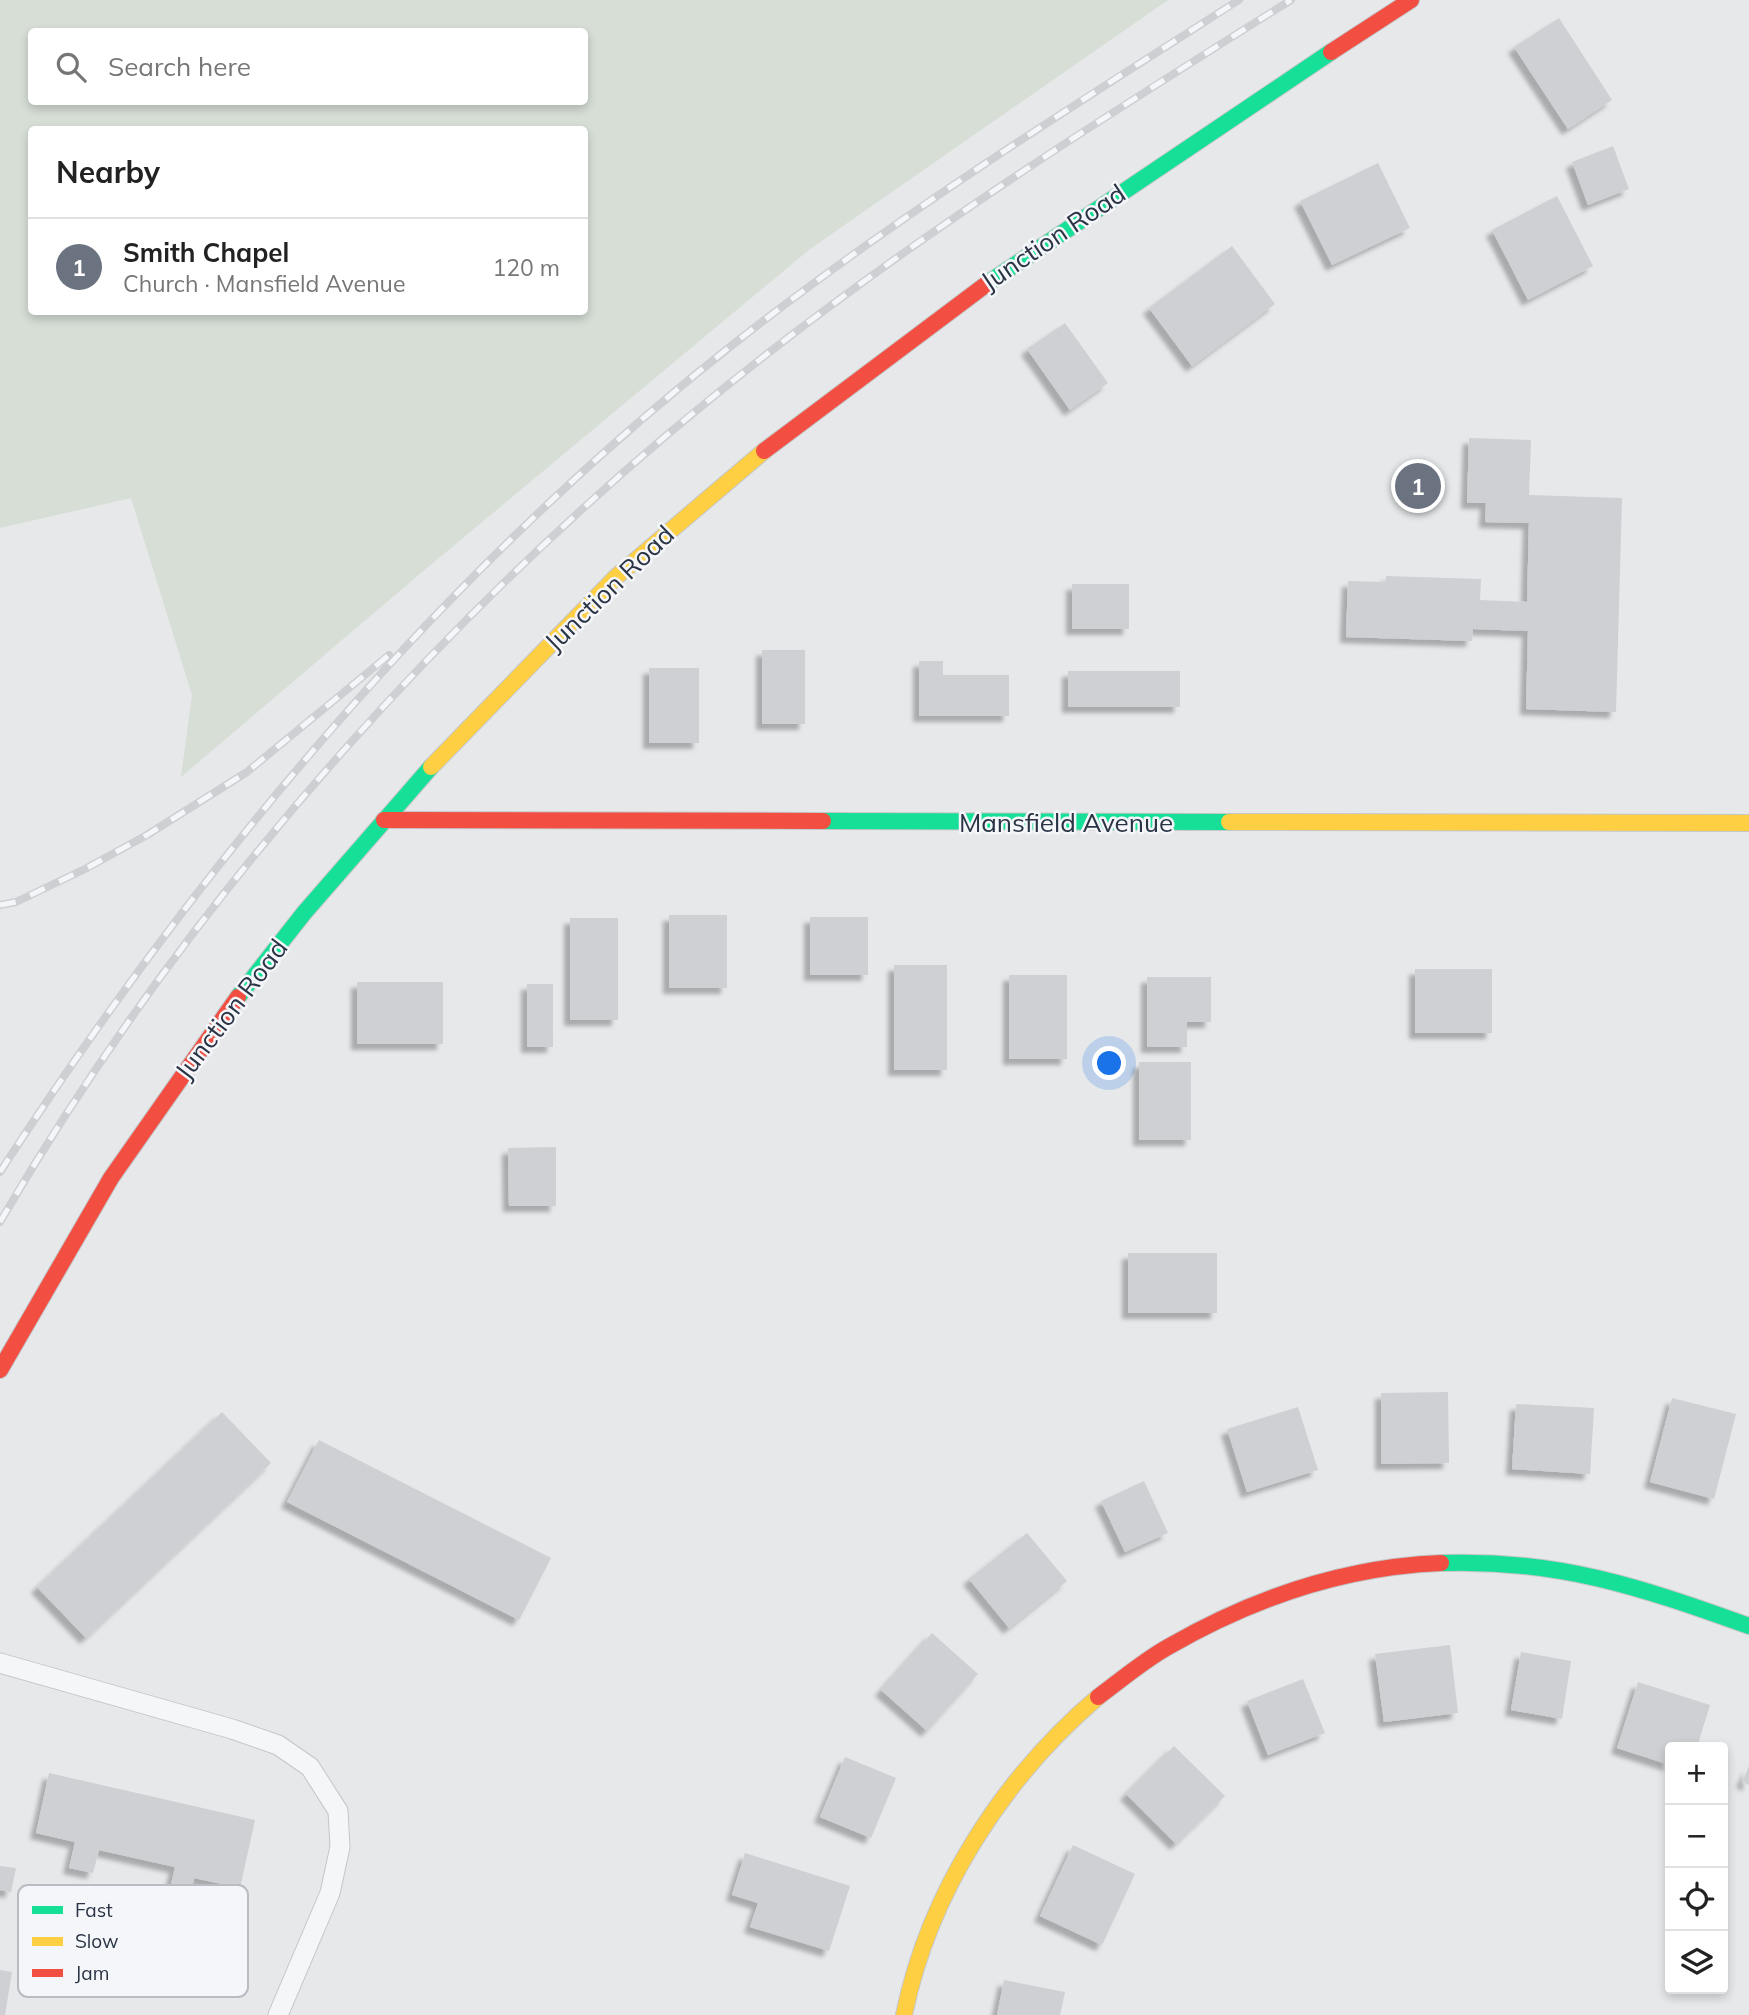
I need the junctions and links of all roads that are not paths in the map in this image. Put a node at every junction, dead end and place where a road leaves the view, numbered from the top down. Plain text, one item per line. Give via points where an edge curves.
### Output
1 (1411, 0) edge
2 (384, 820) junction
3 (1749, 823) edge
4 (0, 1370) edge
5 (1749, 1626) edge
6 (0, 1663) edge
7 (278, 2015) edge
8 (904, 2015) edge

1 - 2 street, Junction Road via 1024,256 881,358 644,550 465,729
2 - 3 street, Mansfield Avenue
2 - 4 street, Junction Road via 219,1018 113,1173 45,1284
5 - 8 street via 1637,1586 1565,1569 1495,1561 1420,1562 1347,1573 1284,1591 1214,1619 1150,1656 1088,1703 1032,1758 987,1818 954,1875 924,1943
6 - 7 lane via 244,1733 278,1745 310,1767 338,1811 340,1847 330,1893

